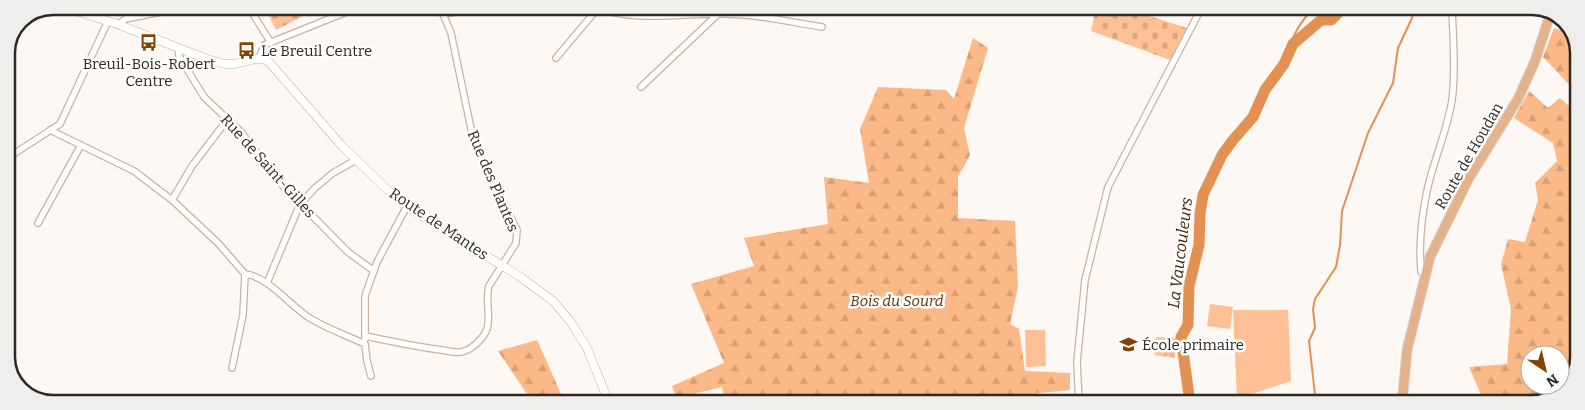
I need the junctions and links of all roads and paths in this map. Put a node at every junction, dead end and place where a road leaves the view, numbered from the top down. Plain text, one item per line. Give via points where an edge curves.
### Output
1 (89, 15) edge
2 (146, 15) edge
3 (254, 15) edge
4 (339, 15) edge
5 (444, 15) edge
6 (591, 15) edge
7 (635, 15) edge
8 (695, 15) edge
9 (717, 15) edge
10 (748, 15) edge
11 (1198, 15) edge
12 (1452, 15) edge
13 (1549, 19) edge
14 (105, 20) junction
15 (118, 25) junction
16 (822, 26) dead end
17 (271, 43) junction
18 (178, 49) junction
19 (556, 58) dead end
20 (259, 59) junction
21 (641, 87) dead end
22 (227, 120) junction
23 (50, 130) junction
24 (81, 145) junction
25 (15, 153) edge
26 (356, 160) junction
27 (172, 200) junction
28 (300, 204) junction
29 (407, 206) junction
30 (38, 223) dead end
31 (502, 266) junction
32 (374, 271) junction
33 (244, 274) junction
34 (1425, 274) junction
35 (267, 283) junction
36 (365, 336) junction
37 (365, 344) junction
38 (232, 368) dead end
39 (371, 376) dead end
40 (605, 395) edge
41 (1078, 395) edge
42 (1403, 395) edge

1 - 14 main road
2 - 15 street via 125,19
3 - 17 street
4 - 17 street
5 - 31 street, Rue des Plantes via 474,143 517,230 516,243
6 - 19 street
7 - 8 street
9 - 21 street
10 - 16 street
11 - 41 street via 1108,187 1085,280 1076,362
12 - 34 street via 1452,100 1426,195 1420,262 1421,272
13 - 34 main road, Route de Houdan via 1535,62 1518,99 1469,178 1430,257
14 - 15 main road
14 - 23 street via 60,124
15 - 18 main road
17 - 20 street via 264,45
18 - 20 main road via 221,63
18 - 22 street, Rue de Saint-Gilles via 196,86
20 - 26 main road, Route de Mantes via 271,65
22 - 27 street via 192,166
22 - 28 street, Rue de Saint-Gilles
23 - 24 street
23 - 25 street
24 - 27 street via 134,170
24 - 30 street
26 - 28 street via 315,188
26 - 29 main road, Route de Mantes
27 - 33 street via 218,243
28 - 32 street, Rue de Saint-Gilles via 348,252
28 - 35 street
29 - 31 main road, Route de Mantes
29 - 32 street
31 - 36 street, Rue des Plantes via 489,286 486,330 470,348 462,352 426,348
31 - 40 main road, Route de Mantes via 548,297 575,328 595,365
32 - 36 street via 365,296
33 - 35 street
33 - 38 street via 243,315
34 - 42 main road, Route de Houdan via 1407,350
35 - 37 street via 310,318
36 - 37 street
37 - 39 street

